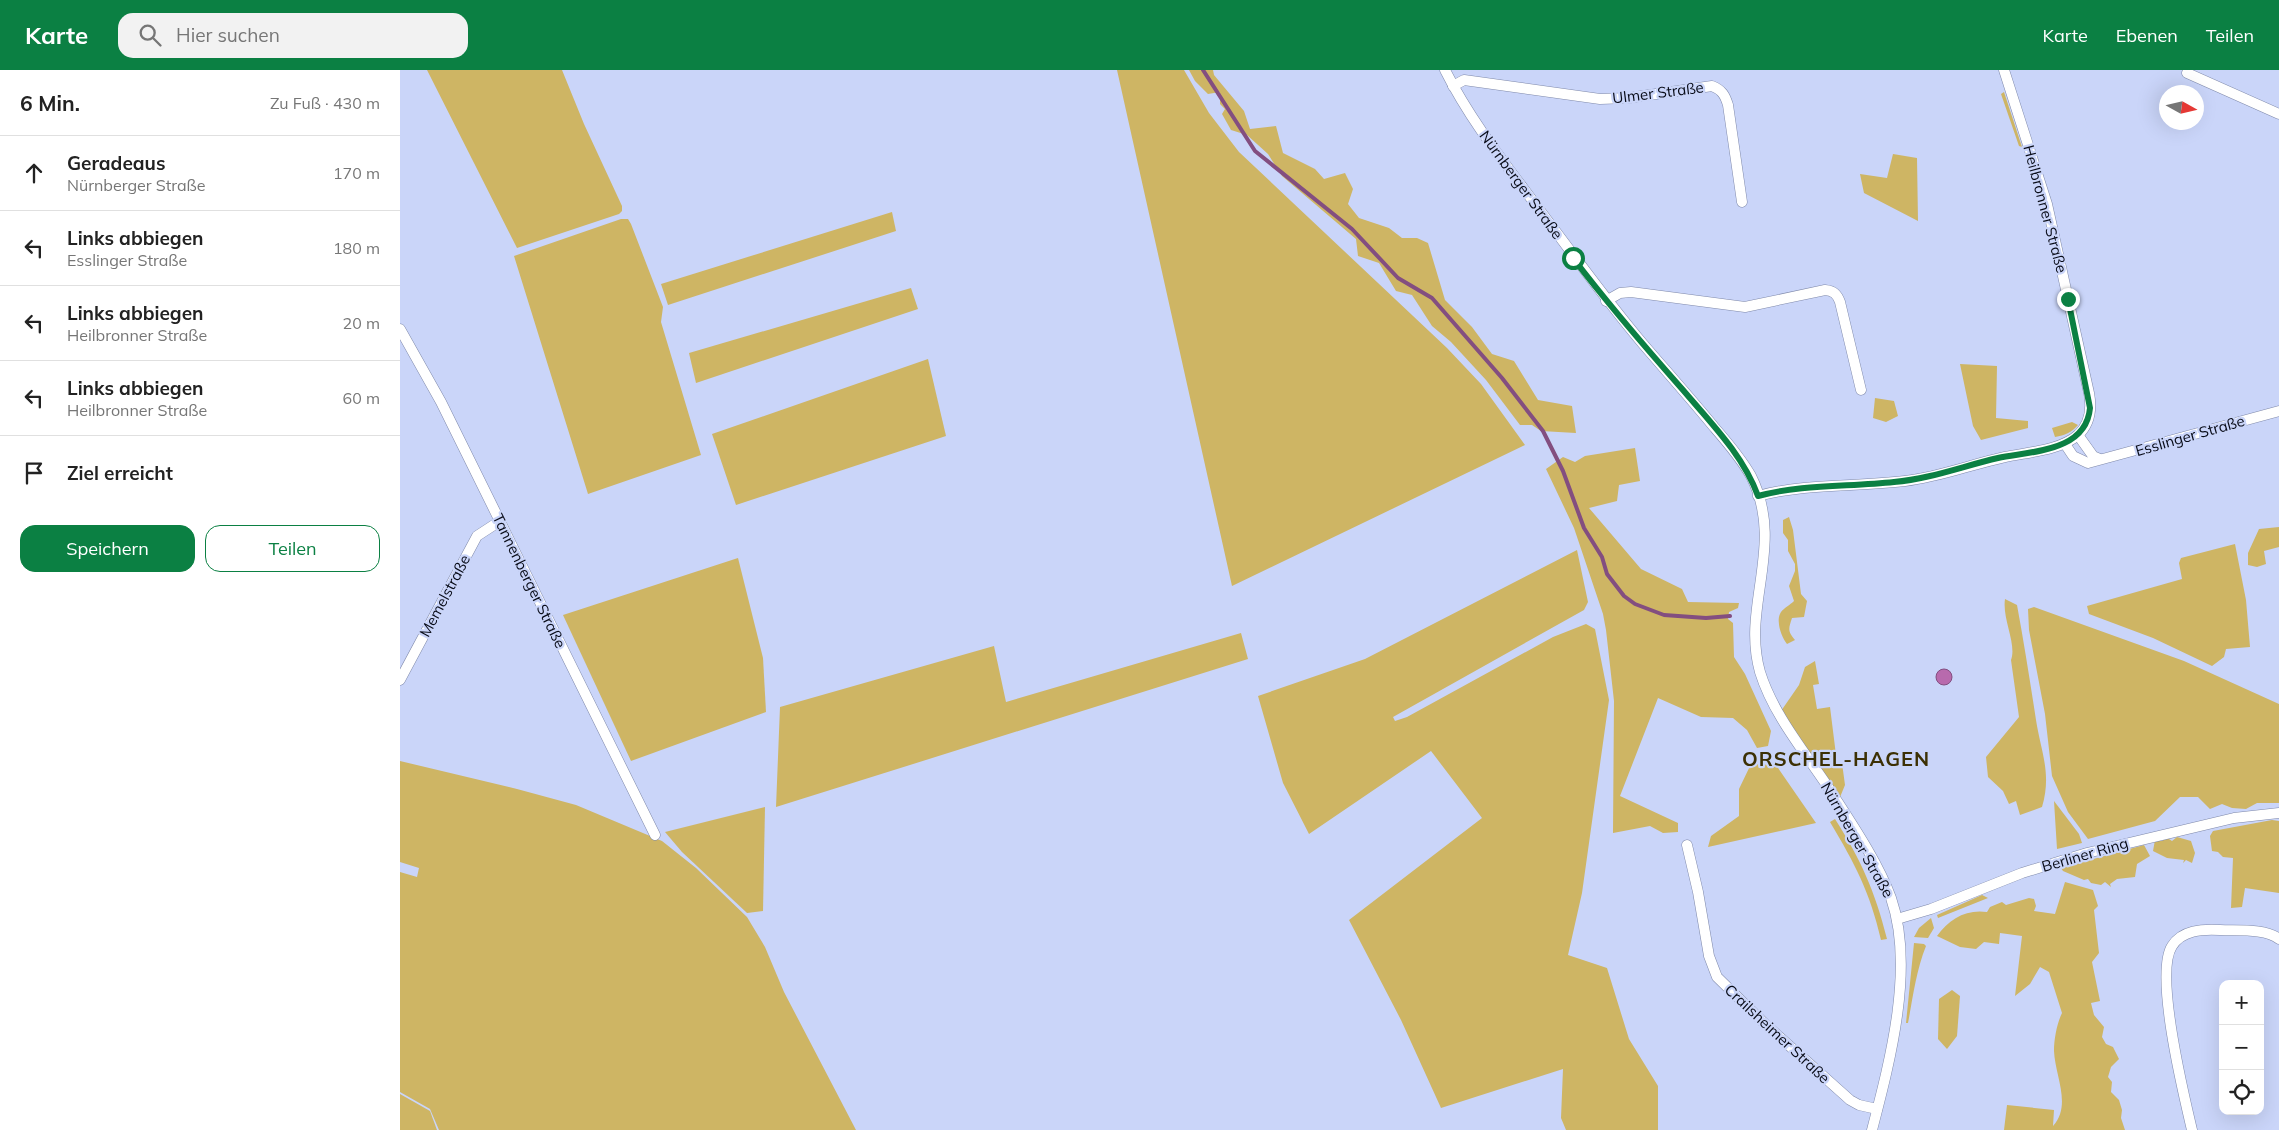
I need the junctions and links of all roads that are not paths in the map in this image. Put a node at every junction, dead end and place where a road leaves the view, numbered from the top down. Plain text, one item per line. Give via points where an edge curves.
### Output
1 (1444, 70) edge
2 (2004, 70) edge
3 (2187, 73) dead end
4 (1453, 86) junction
5 (2279, 114) edge
6 (1742, 202) dead end
7 (1606, 301) junction
8 (400, 329) edge
9 (1861, 390) dead end
10 (2279, 412) edge
11 (2078, 435) junction
12 (2065, 444) junction
13 (2100, 459) junction
14 (1758, 496) junction
15 (500, 521) junction
16 (400, 680) edge
17 (2279, 813) edge
18 (654, 835) dead end
19 (1686, 845) dead end
20 (1897, 919) junction
21 (2279, 939) edge
22 (1877, 1109) junction
23 (1872, 1130) edge
24 (2192, 1130) edge

1 - 4 street, Nürnberger Straße
2 - 11 street, Heilbronner Straße via 2049,213 2089,394 2090,417
3 - 5 street
4 - 6 street, Ulmer Straße via 1464,80 1620,99 1712,86 1720,89 1728,105
4 - 7 street, Nürnberger Straße via 1482,133
7 - 9 street via 1620,293 1631,292 1745,307 1831,291 1837,294 1840,302
7 - 14 street, Nürnberger Straße via 1728,443 1751,476
8 - 15 street, Tannenberger Straße via 441,402
10 - 13 street, Esslinger Straße
11 - 12 street
11 - 13 street via 2093,456
12 - 13 street, Esslinger Straße via 2081,461 2088,463
12 - 14 street via 1922,479 1781,490
14 - 20 street, Nürnberger Straße via 1765,527 1766,554 1755,637 1761,673 1778,712 1886,885
15 - 16 street, Memelstraße via 477,536
15 - 18 street, Tannenberger Straße
17 - 20 street, Berliner Ring via 2234,818 2087,853
19 - 22 street, Crailsheimer Straße via 1709,956 1717,977 1850,1100
20 - 22 street, Nürnberger Straße via 1898,1016
21 - 24 street via 2258,933 2196,931 2177,940 2167,960 2174,1045
22 - 23 street, Nürnberger Straße

